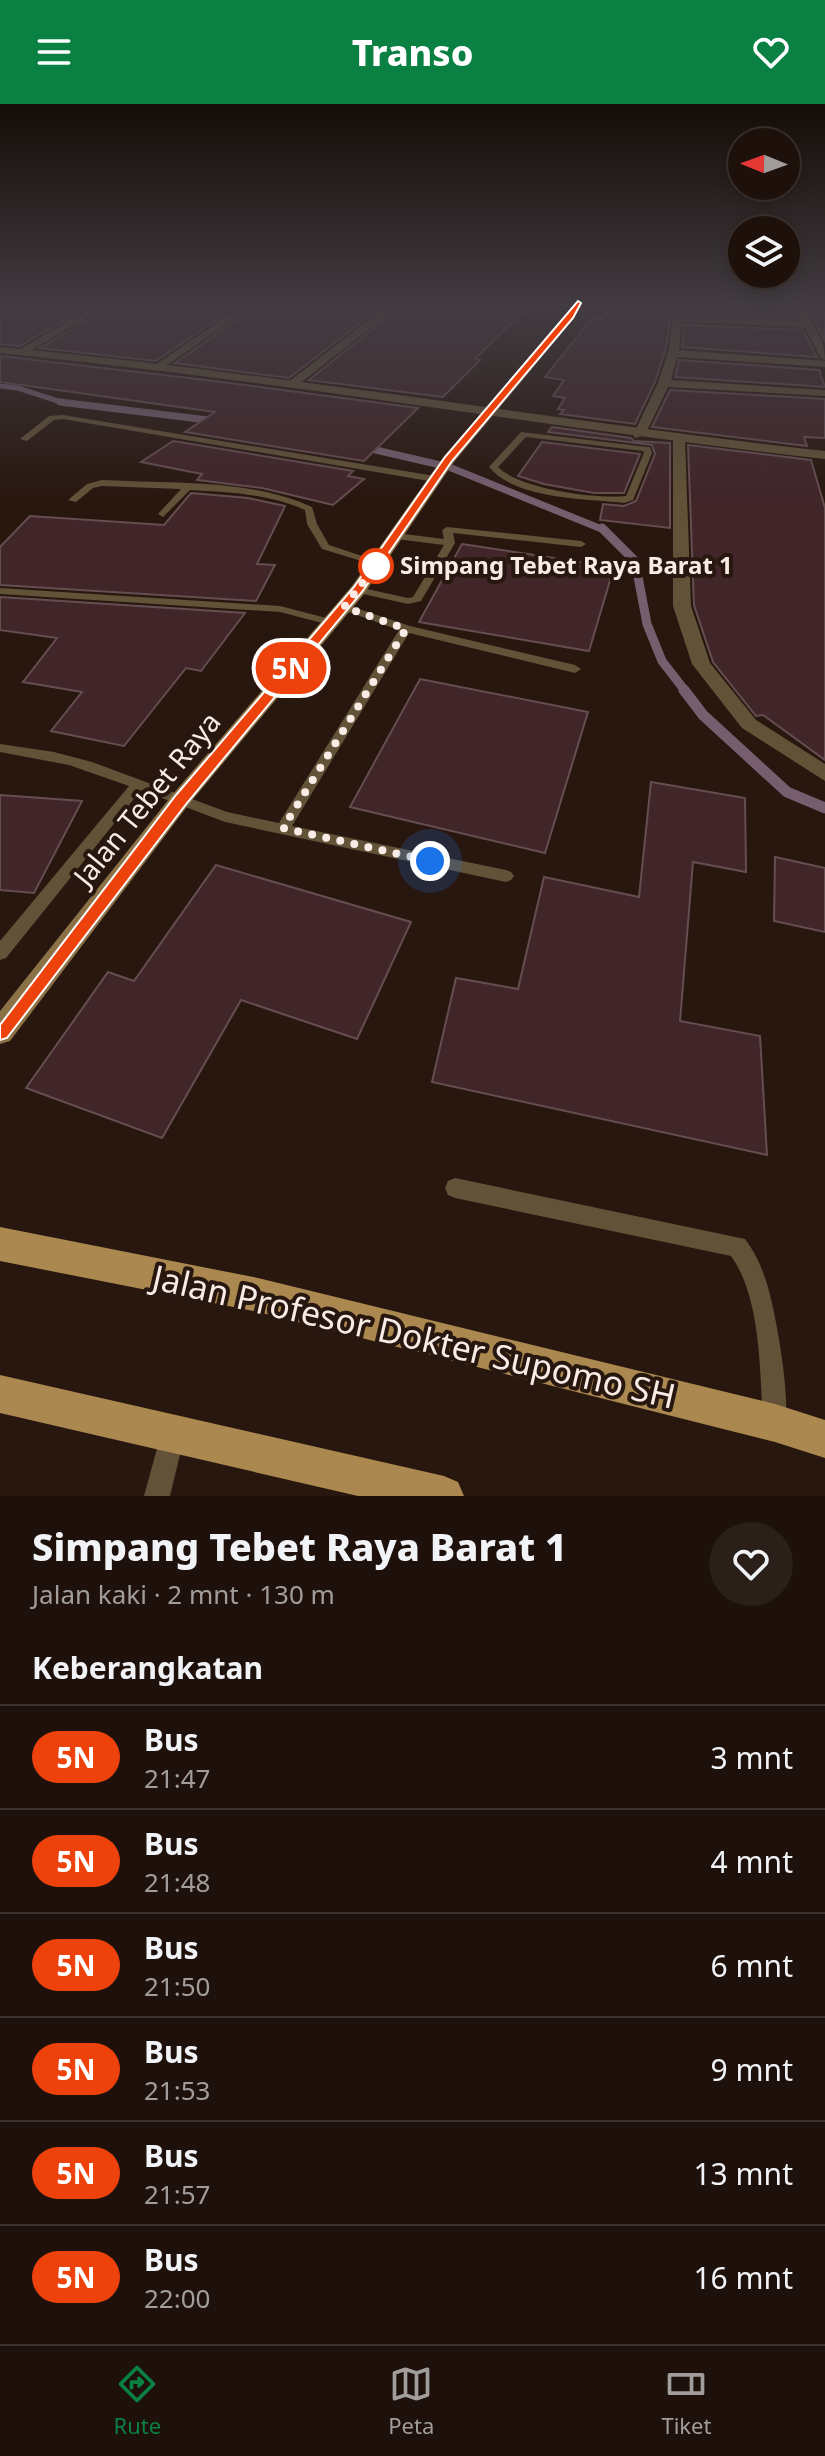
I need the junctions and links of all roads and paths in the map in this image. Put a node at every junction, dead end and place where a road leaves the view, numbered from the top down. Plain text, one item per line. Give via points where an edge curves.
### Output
1 (164, 368) edge
2 (313, 368) edge
3 (527, 368) edge
4 (668, 368) edge
5 (664, 383) junction
6 (291, 385) junction
7 (825, 393) edge
8 (488, 413) junction
9 (597, 429) junction
10 (639, 435) junction
11 (24, 439) dead end
12 (679, 440) junction
13 (589, 442) junction
14 (825, 455) edge
15 (441, 470) junction
16 (188, 487) junction
17 (73, 500) dead end
18 (163, 514) dead end
19 (396, 536) junction
20 (450, 543) junction
21 (581, 544) dead end
22 (378, 563) junction
23 (358, 590) junction
24 (0, 591) edge
25 (337, 614) junction
26 (406, 629) junction
27 (575, 669) dead end
28 (0, 748) edge
29 (825, 774) edge
30 (138, 784) junction
31 (181, 799) junction
32 (283, 828) junction
33 (506, 876) dead end
34 (0, 953) edge
35 (0, 1032) edge
36 (455, 1188) dead end
37 (0, 1244) edge
38 (0, 1394) edge
39 (775, 1423) junction
40 (173, 1434) junction
41 (825, 1439) edge
42 (157, 1496) edge
43 (444, 1496) edge

1 - 6 street
2 - 6 street
3 - 8 main road, Jalan Tebet Raya
4 - 5 street
5 - 7 street
5 - 10 street
6 - 8 street
8 - 9 street
8 - 15 main road, Jalan Tebet Raya
9 - 10 street
9 - 13 lane
10 - 12 street
11 - 15 lane via 52,418 63,417
12 - 14 street
12 - 29 street via 682,606 701,664 749,724
13 - 13 lane via 524,434 493,467 514,485 630,498 647,449
15 - 19 main road, Jalan Tebet Raya
16 - 17 lane via 102,483
16 - 18 lane
16 - 22 lane via 303,505 325,547
19 - 20 lane
19 - 22 main road, Jalan Tebet Raya
20 - 21 lane via 447,530 456,529
20 - 23 lane via 417,599
22 - 23 main road, Jalan Tebet Raya
23 - 25 main road, Jalan Tebet Raya
24 - 25 lane
25 - 26 lane
25 - 31 main road, Jalan Tebet Raya
26 - 27 lane
26 - 32 lane
28 - 30 lane via 76,760
30 - 31 lane
30 - 34 lane
31 - 32 lane via 225,817
31 - 35 main road, Jalan Tebet Raya
32 - 33 lane
36 - 39 lane via 737,1247 752,1264 770,1355
37 - 39 main road, Jalan Profesor Dokter Supomo SH via 258,1295
38 - 40 main road
39 - 41 main road, Jalan Profesor Dokter Supomo SH
40 - 42 lane
40 - 43 main road

